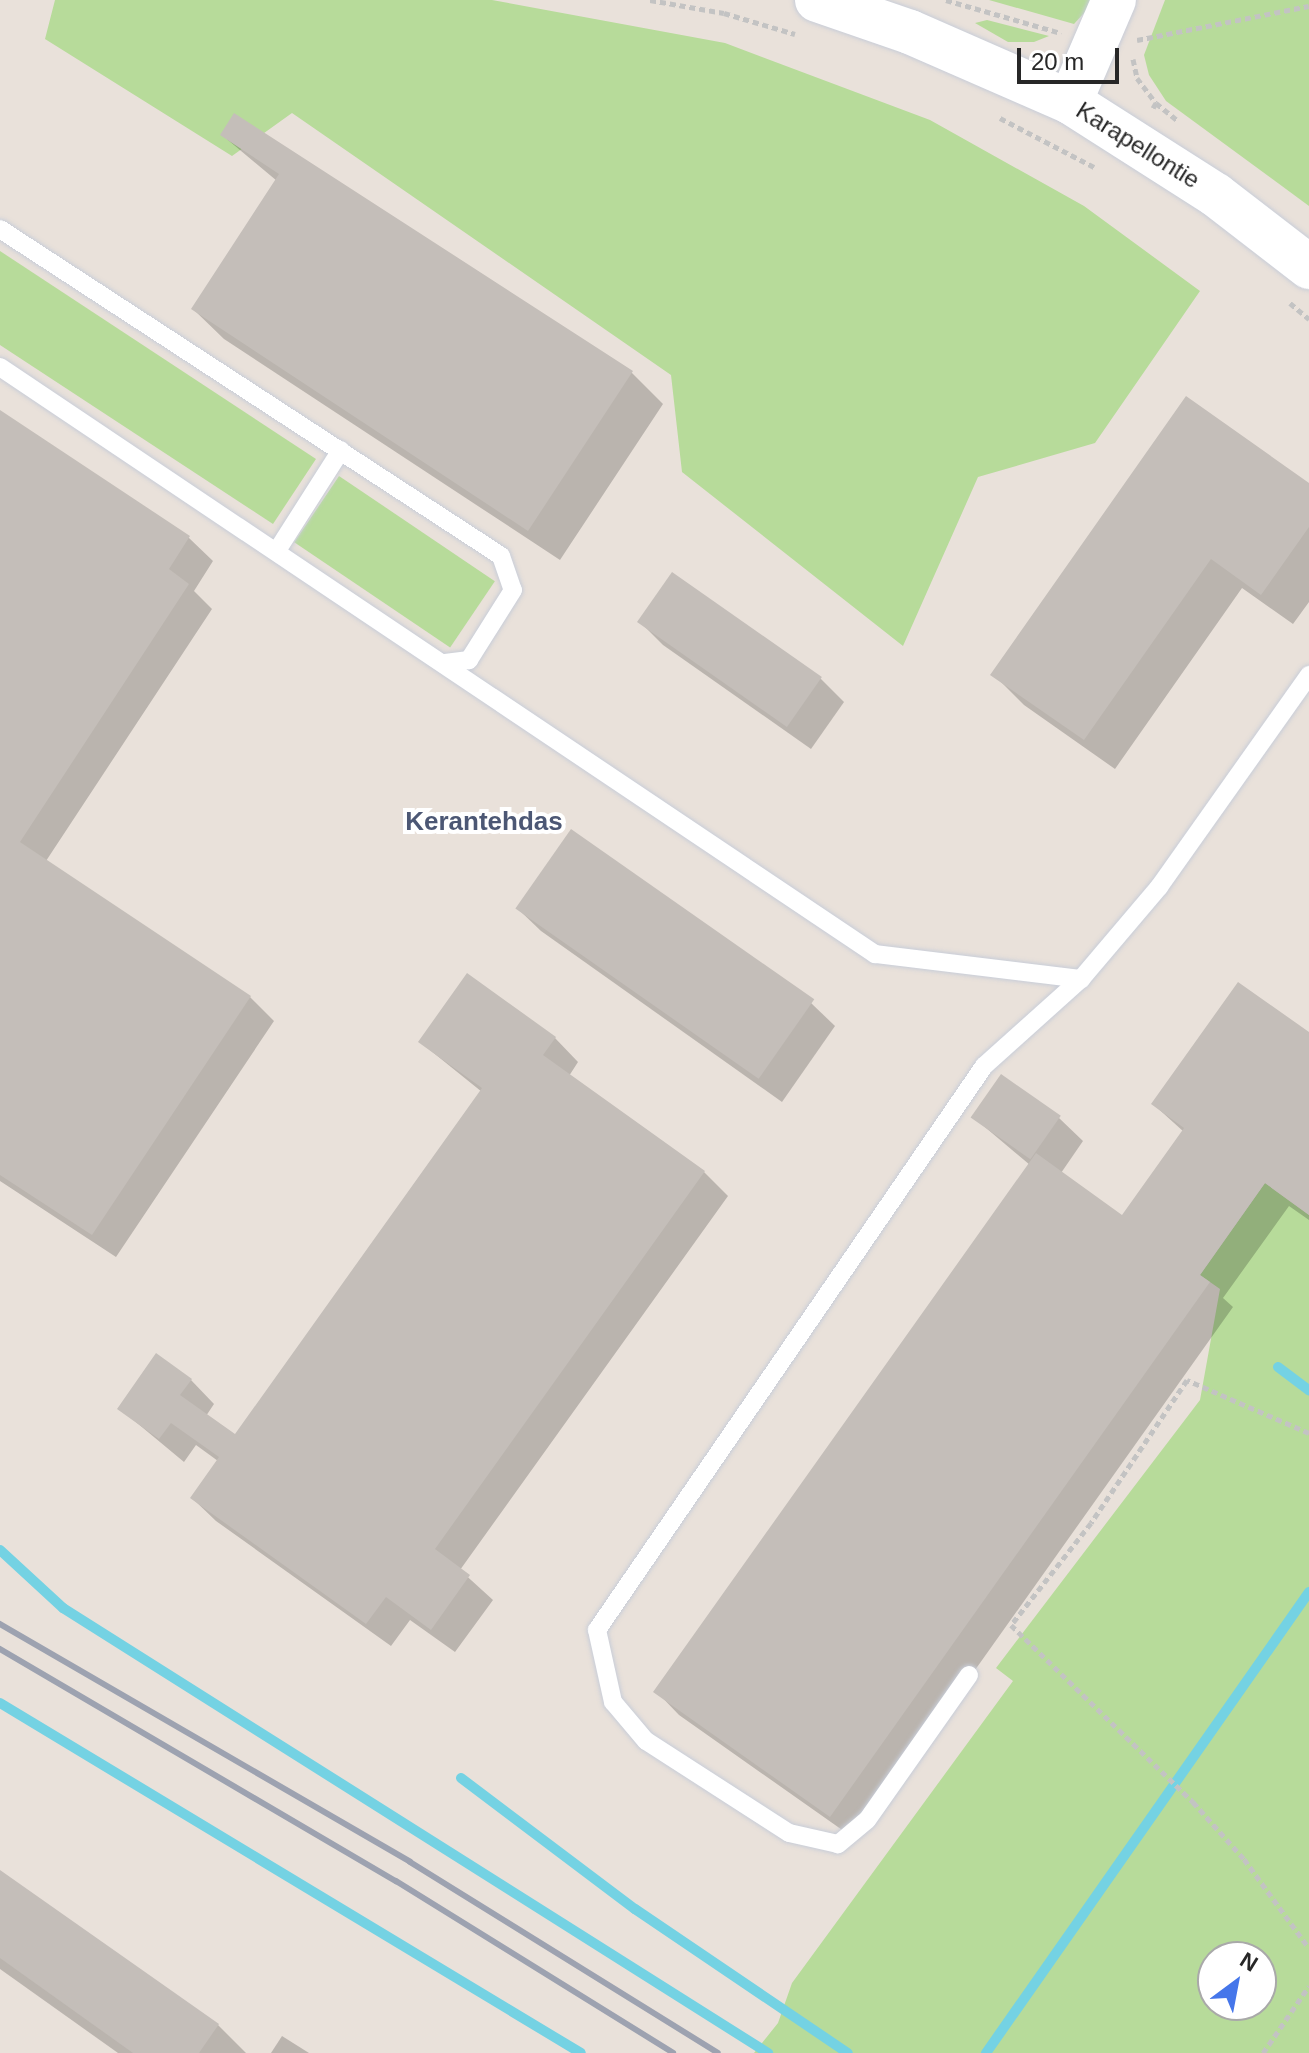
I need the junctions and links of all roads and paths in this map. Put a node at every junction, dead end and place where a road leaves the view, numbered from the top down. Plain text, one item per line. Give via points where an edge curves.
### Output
1 (817, 0) edge
2 (946, 0) edge
3 (1309, 6) edge
4 (1126, 16) edge
5 (1121, 50) junction
6 (1070, 102) junction
7 (1156, 103) dead end
8 (0, 229) edge
9 (1293, 280) edge
10 (1309, 319) edge
11 (0, 367) edge
12 (341, 450) junction
13 (278, 549) junction
14 (445, 663) junction
15 (1309, 675) edge
16 (1081, 979) junction
17 (1309, 1433) edge
18 (969, 1675) dead end
19 (1309, 1948) edge
20 (1309, 1986) edge
21 (1263, 2053) edge

1 - 6 street, Karapellontie via 995,66
2 - 5 path
3 - 5 path
4 - 5 street
4 - 5 path
5 - 6 street
5 - 7 path
6 - 9 street, Karapellontie via 1216,195
8 - 12 lane
9 - 10 path
11 - 13 lane
12 - 13 lane
12 - 14 lane via 501,556 513,590 469,660
13 - 14 lane
14 - 16 lane via 875,954
15 - 16 lane via 1159,887
16 - 18 lane via 984,1066 597,1630 613,1702 646,1741 789,1833 838,1844 867,1820
17 - 19 path via 1187,1380 1091,1523 1011,1625 1193,1802 1244,1859
20 - 21 path

